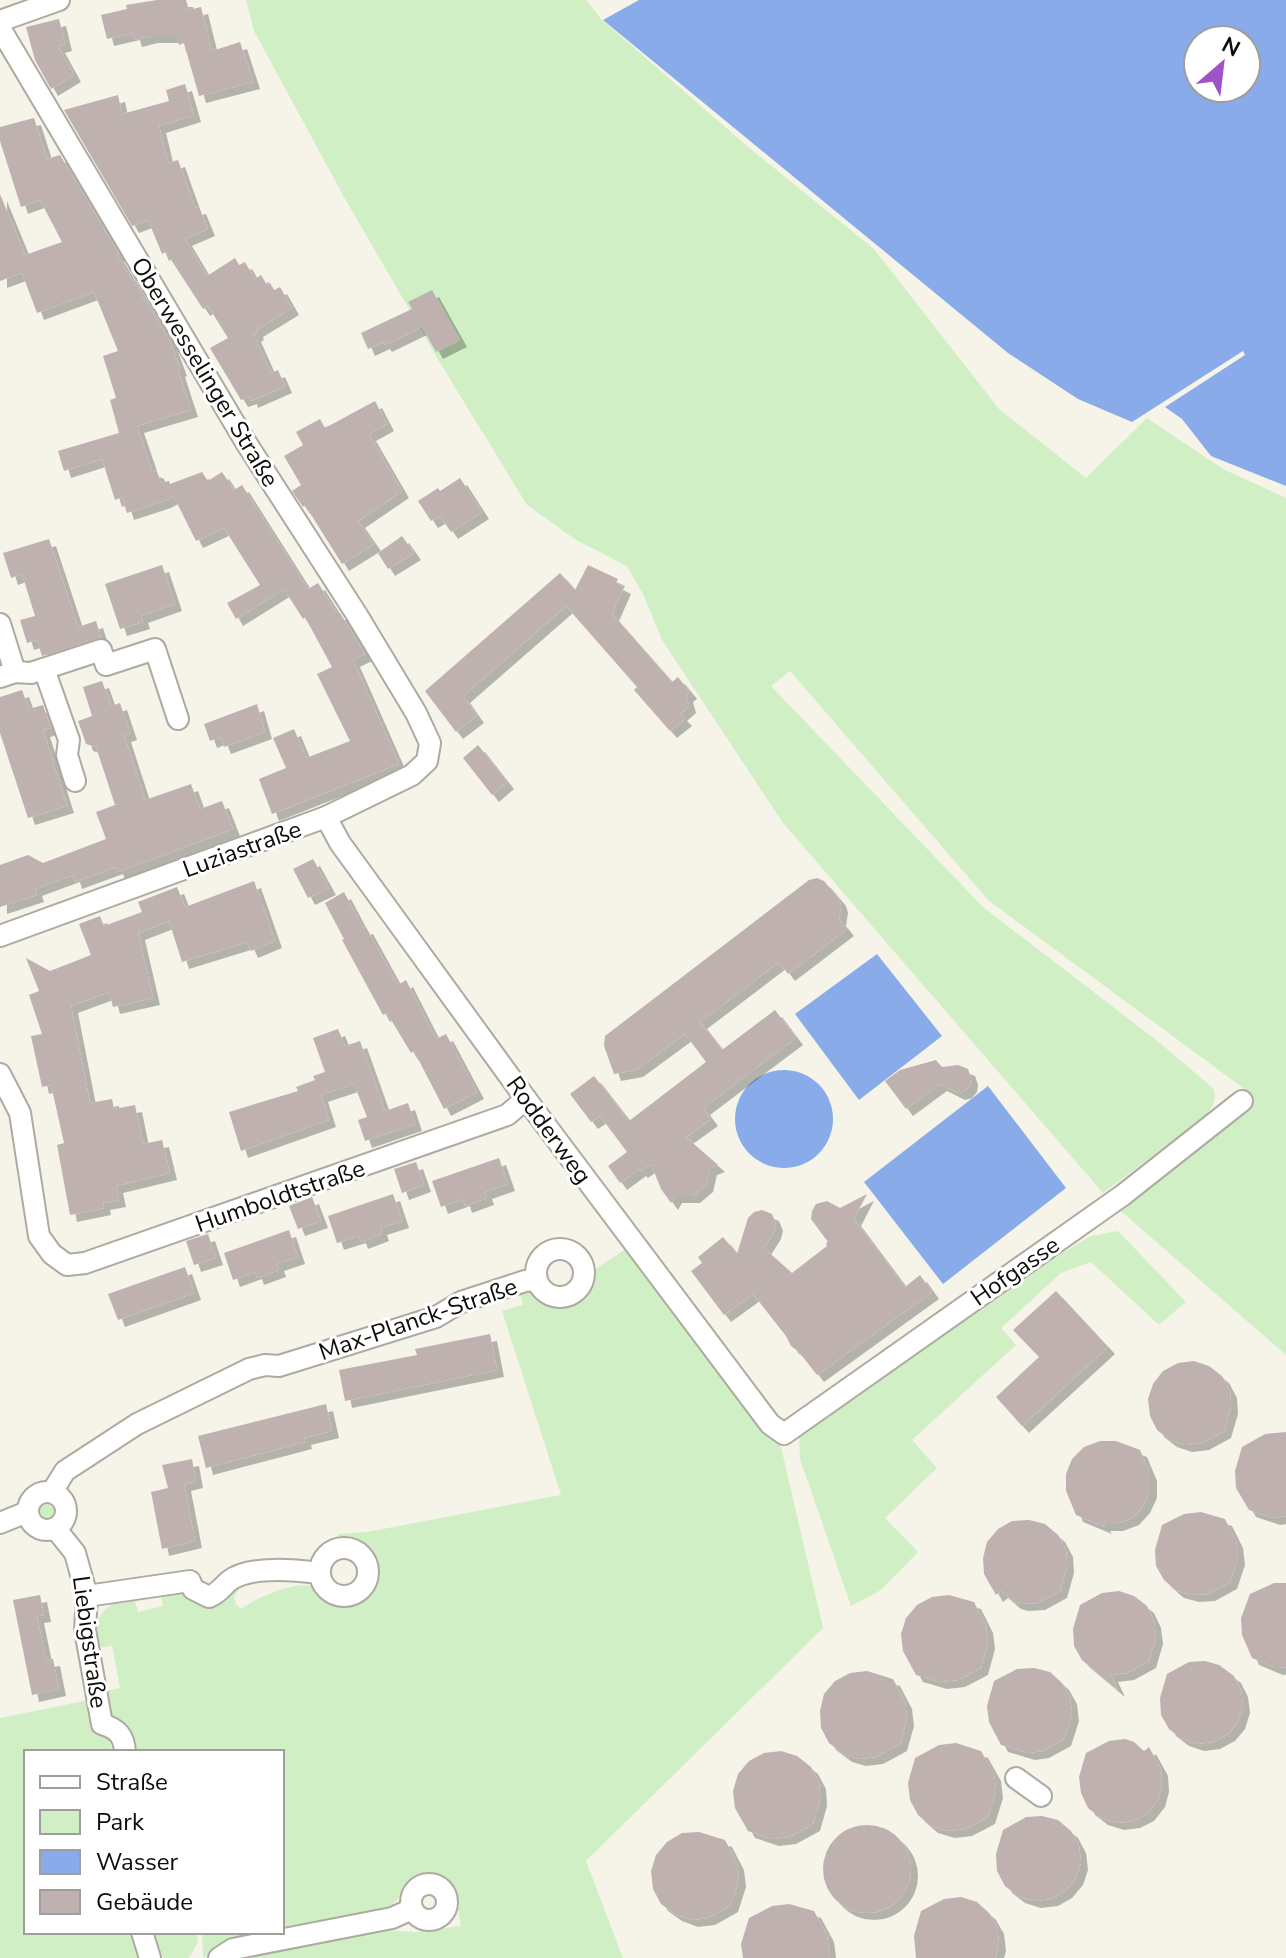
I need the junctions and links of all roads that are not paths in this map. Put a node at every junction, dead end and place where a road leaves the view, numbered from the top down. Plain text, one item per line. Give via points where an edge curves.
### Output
1 (59, 0) edge
2 (0, 21) edge
3 (0, 28) edge
4 (0, 624) edge
5 (44, 669) junction
6 (8, 674) edge
7 (416, 713) joint
8 (178, 719) dead end
9 (75, 781) dead end
10 (326, 817) junction
11 (0, 936) edge
12 (0, 1074) edge
13 (526, 1099) junction
14 (1242, 1101) dead end
15 (536, 1280) dead end
16 (784, 1434) joint
17 (52, 1492) junction
18 (27, 1512) junction
19 (0, 1523) edge
20 (55, 1528) junction
21 (319, 1573) dead end
22 (87, 1596) junction
23 (125, 1750) edge
24 (1016, 1778) dead end
25 (1041, 1796) dead end
26 (412, 1909) dead end
27 (143, 1934) edge
28 (150, 1958) edge
29 (219, 1958) edge

1 - 2 street
3 - 7 street, Oberwesselinger Straße via 245,441
4 - 6 street
5 - 6 street
5 - 8 street via 101,650 106,665 155,649
5 - 9 street via 69,740 67,755
7 - 10 street, Luziastraße via 430,743 427,761 394,785
10 - 11 street, Luziastraße
10 - 13 street, Rodderweg
12 - 13 street, Humboldtstraße via 20,1113 39,1236 67,1265 507,1115
13 - 16 street, Rodderweg via 770,1424
14 - 16 street, Hofgasse via 1123,1195
15 - 17 street, Max-Planck-Straße via 344,1346 279,1366 249,1369 137,1424 65,1471
17 - 18 street, Max-Planck-Straße via 34,1496
17 - 20 street via 66,1509
18 - 19 street, Max-Planck-Straße
18 - 20 street via 40,1529
20 - 22 street, Liebigstraße via 75,1553
21 - 22 street via 284,1569 243,1575 209,1597 193,1589 190,1581
22 - 23 street, Liebigstraße via 85,1630 102,1724 118,1731
24 - 25 street
26 - 29 street via 392,1918 233,1949
27 - 28 street

